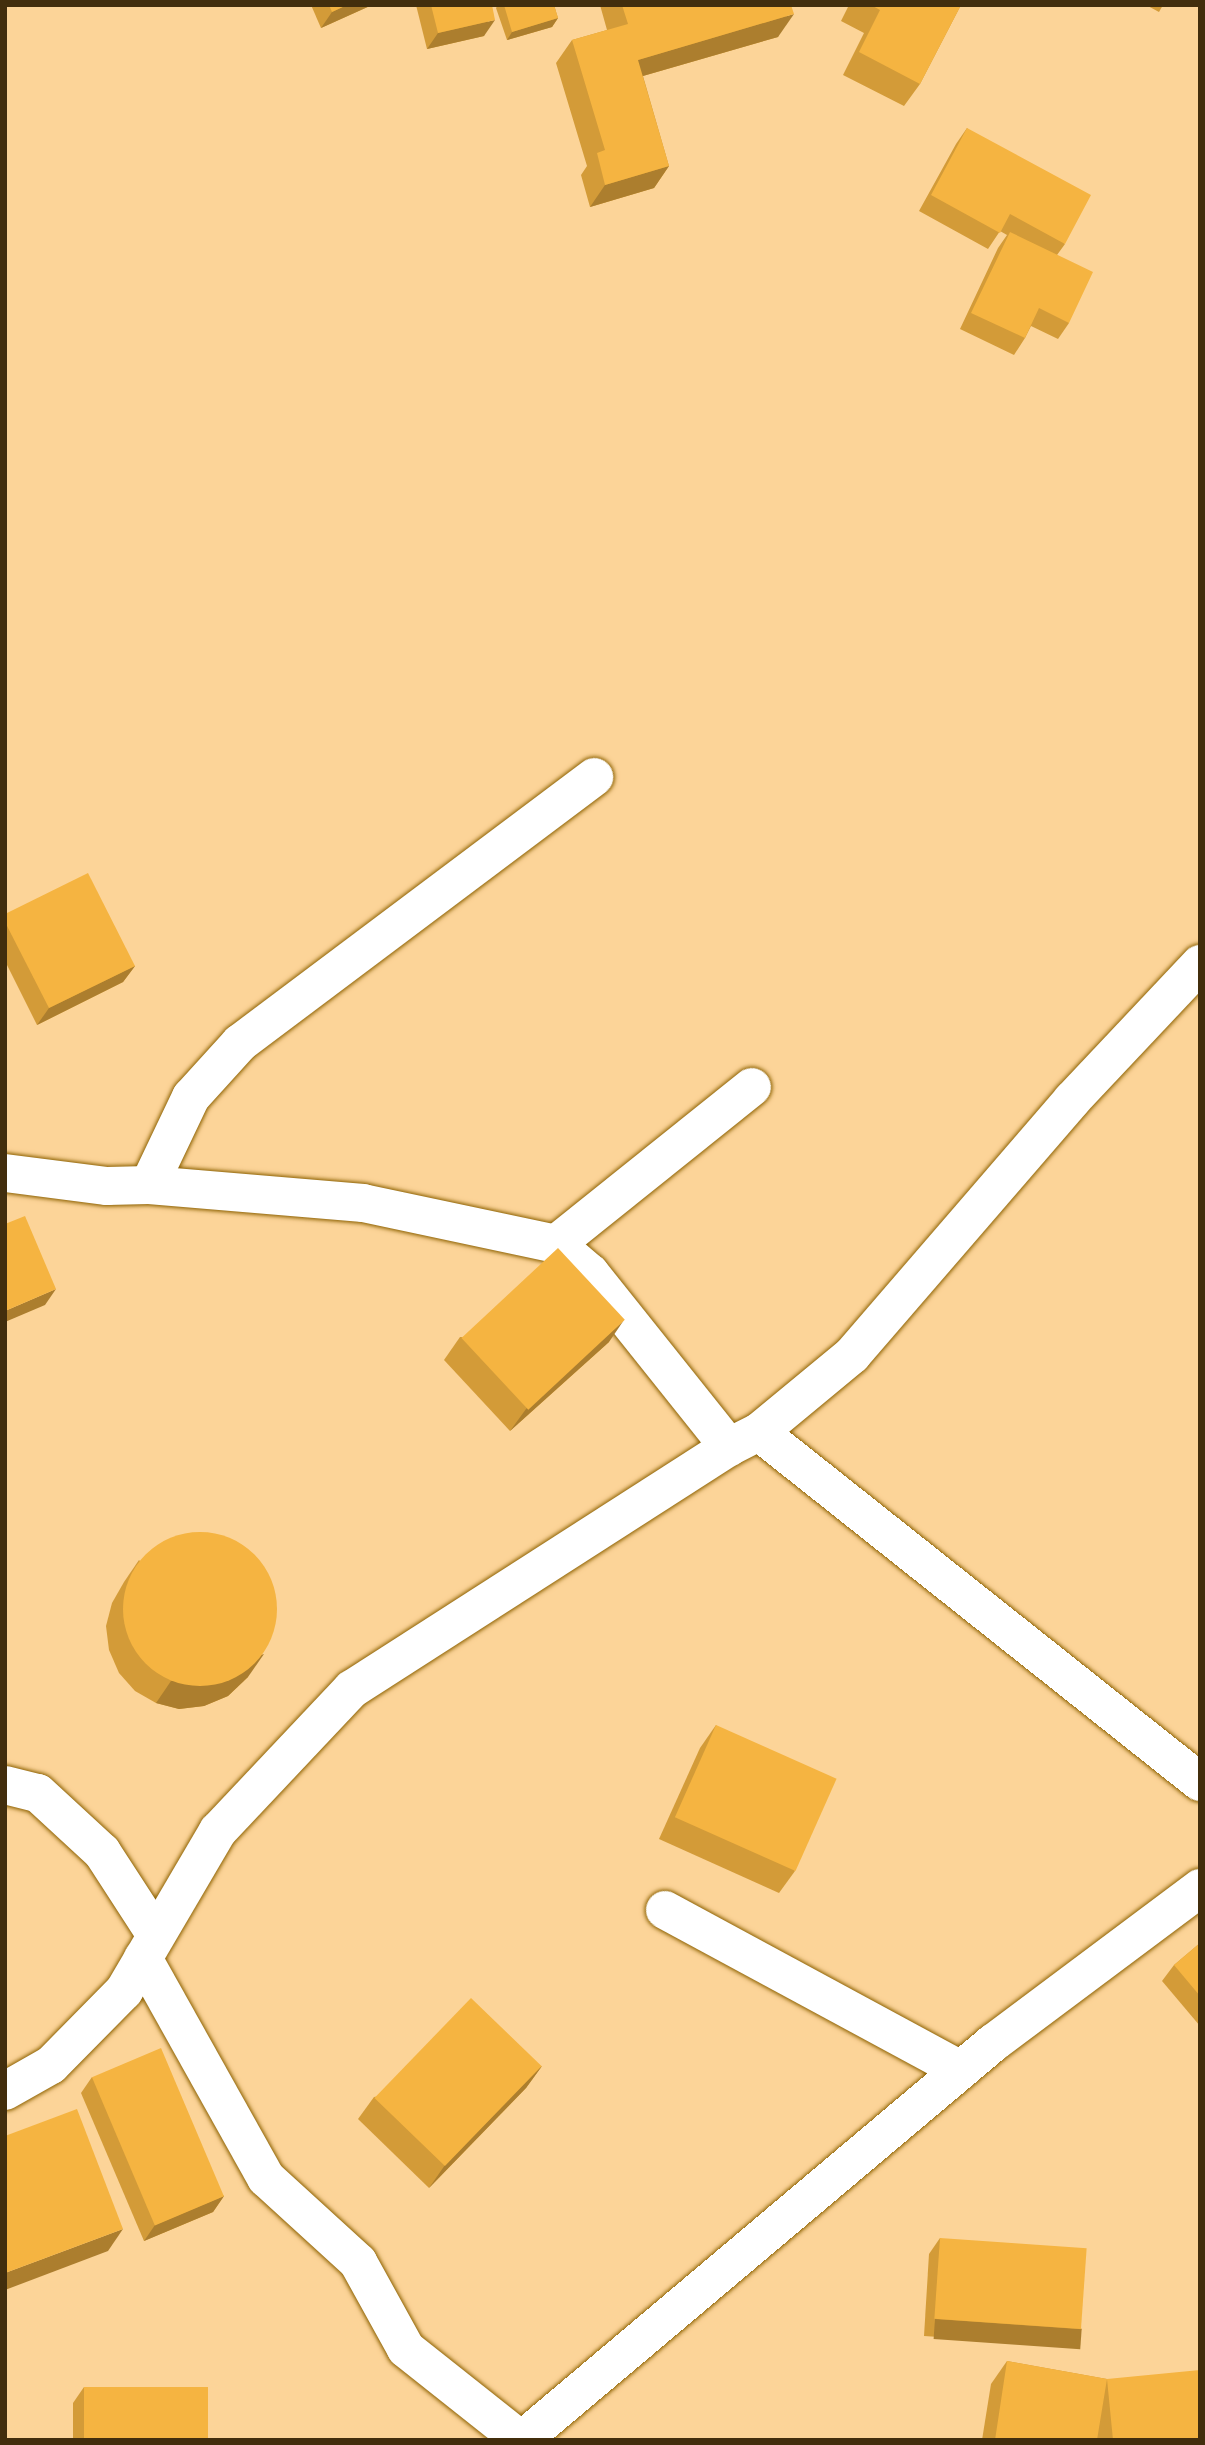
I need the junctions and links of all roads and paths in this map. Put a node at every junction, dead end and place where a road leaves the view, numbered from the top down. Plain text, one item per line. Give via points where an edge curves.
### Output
1 (594, 777) dead end
2 (1200, 964) edge
3 (752, 1087) dead end
4 (5, 1173) edge
5 (149, 1185) junction
6 (556, 1244) junction
7 (744, 1440) junction
8 (1200, 1782) edge
9 (5, 1785) edge
10 (1200, 1888) edge
11 (665, 1910) dead end
12 (150, 1946) junction
13 (961, 2070) junction
14 (5, 2091) edge
15 (521, 2440) edge

1 - 5 street via 240,1044 191,1097
2 - 7 street via 1072,1100 852,1355
3 - 6 street
4 - 5 street via 107,1186
5 - 6 street via 363,1203
6 - 7 street via 590,1273
7 - 8 street
7 - 12 street via 352,1689 218,1831
9 - 12 street via 38,1793 102,1852
10 - 13 street
11 - 13 street
12 - 14 street via 124,1991 51,2065
12 - 15 street via 266,2178 358,2262 406,2349
13 - 15 street

